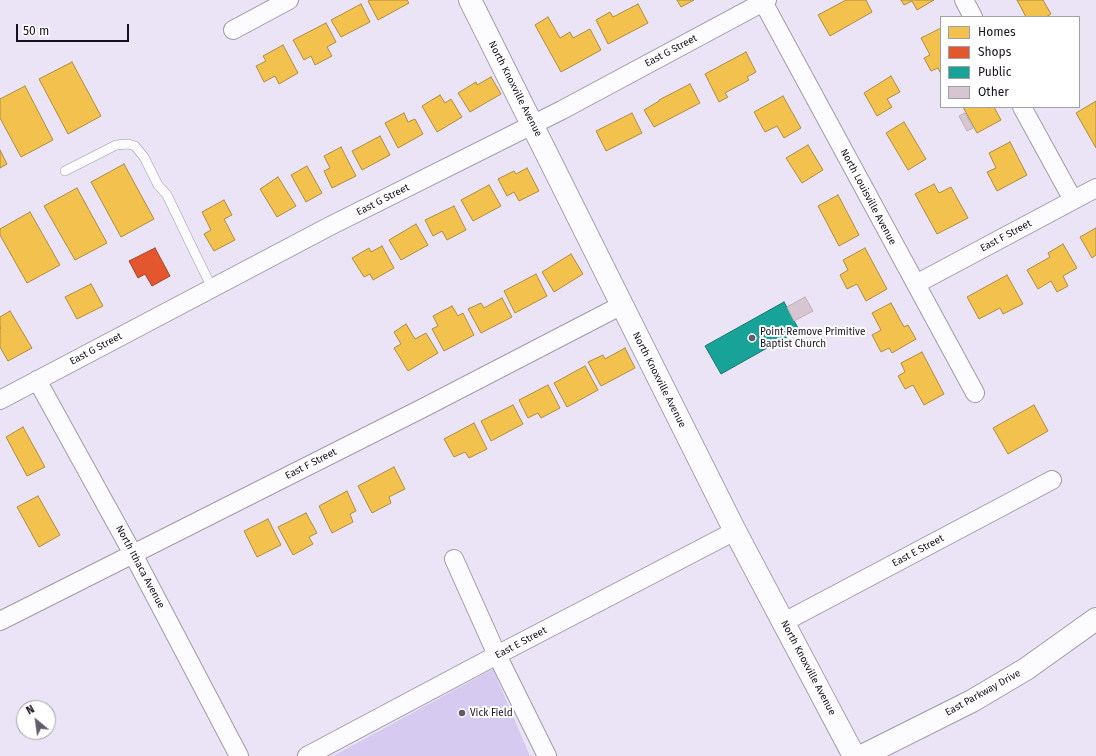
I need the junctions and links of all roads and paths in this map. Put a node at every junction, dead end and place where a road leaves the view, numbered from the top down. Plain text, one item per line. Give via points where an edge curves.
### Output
1 (289, 0) edge
2 (470, 0) edge
3 (964, 0) edge
4 (764, 1) edge
5 (972, 16) edge
6 (233, 30) dead end
7 (1023, 108) edge
8 (533, 125) junction
9 (65, 171) dead end
10 (1096, 188) edge
11 (1073, 200) junction
12 (916, 284) junction
13 (212, 288) junction
14 (622, 305) junction
15 (37, 380) junction
16 (975, 393) dead end
17 (0, 400) edge
18 (1052, 480) dead end
19 (735, 530) junction
20 (133, 554) junction
21 (454, 559) dead end
22 (1096, 618) edge
23 (0, 621) edge
24 (784, 622) junction
25 (497, 655) junction
26 (239, 756) edge
27 (307, 756) edge
28 (547, 756) edge
29 (854, 756) edge
30 (862, 756) edge

1 - 6 street
2 - 8 street, North Knoxville Avenue
3 - 5 street
4 - 8 street, East G Street
4 - 12 street, North Louisville Avenue
7 - 11 street
8 - 13 street, East G Street
8 - 14 street, North Knoxville Avenue
9 - 13 lane via 116,145 135,146 166,195
10 - 11 street, East F Street
11 - 12 street, East F Street
12 - 16 street, North Louisville Avenue
13 - 15 street, East G Street
14 - 19 street, North Knoxville Avenue
14 - 20 street, East F Street
15 - 17 street, East G Street
15 - 20 street, North Ithaca Avenue
18 - 24 street, East E Street
19 - 24 street, North Knoxville Avenue
19 - 25 street, East E Street
20 - 23 street, East F Street
20 - 26 street, North Ithaca Avenue
21 - 25 street
22 - 30 street, East Parkway Drive via 1026,669 972,701
24 - 29 street, North Knoxville Avenue
25 - 27 street, East E Street
25 - 28 street

